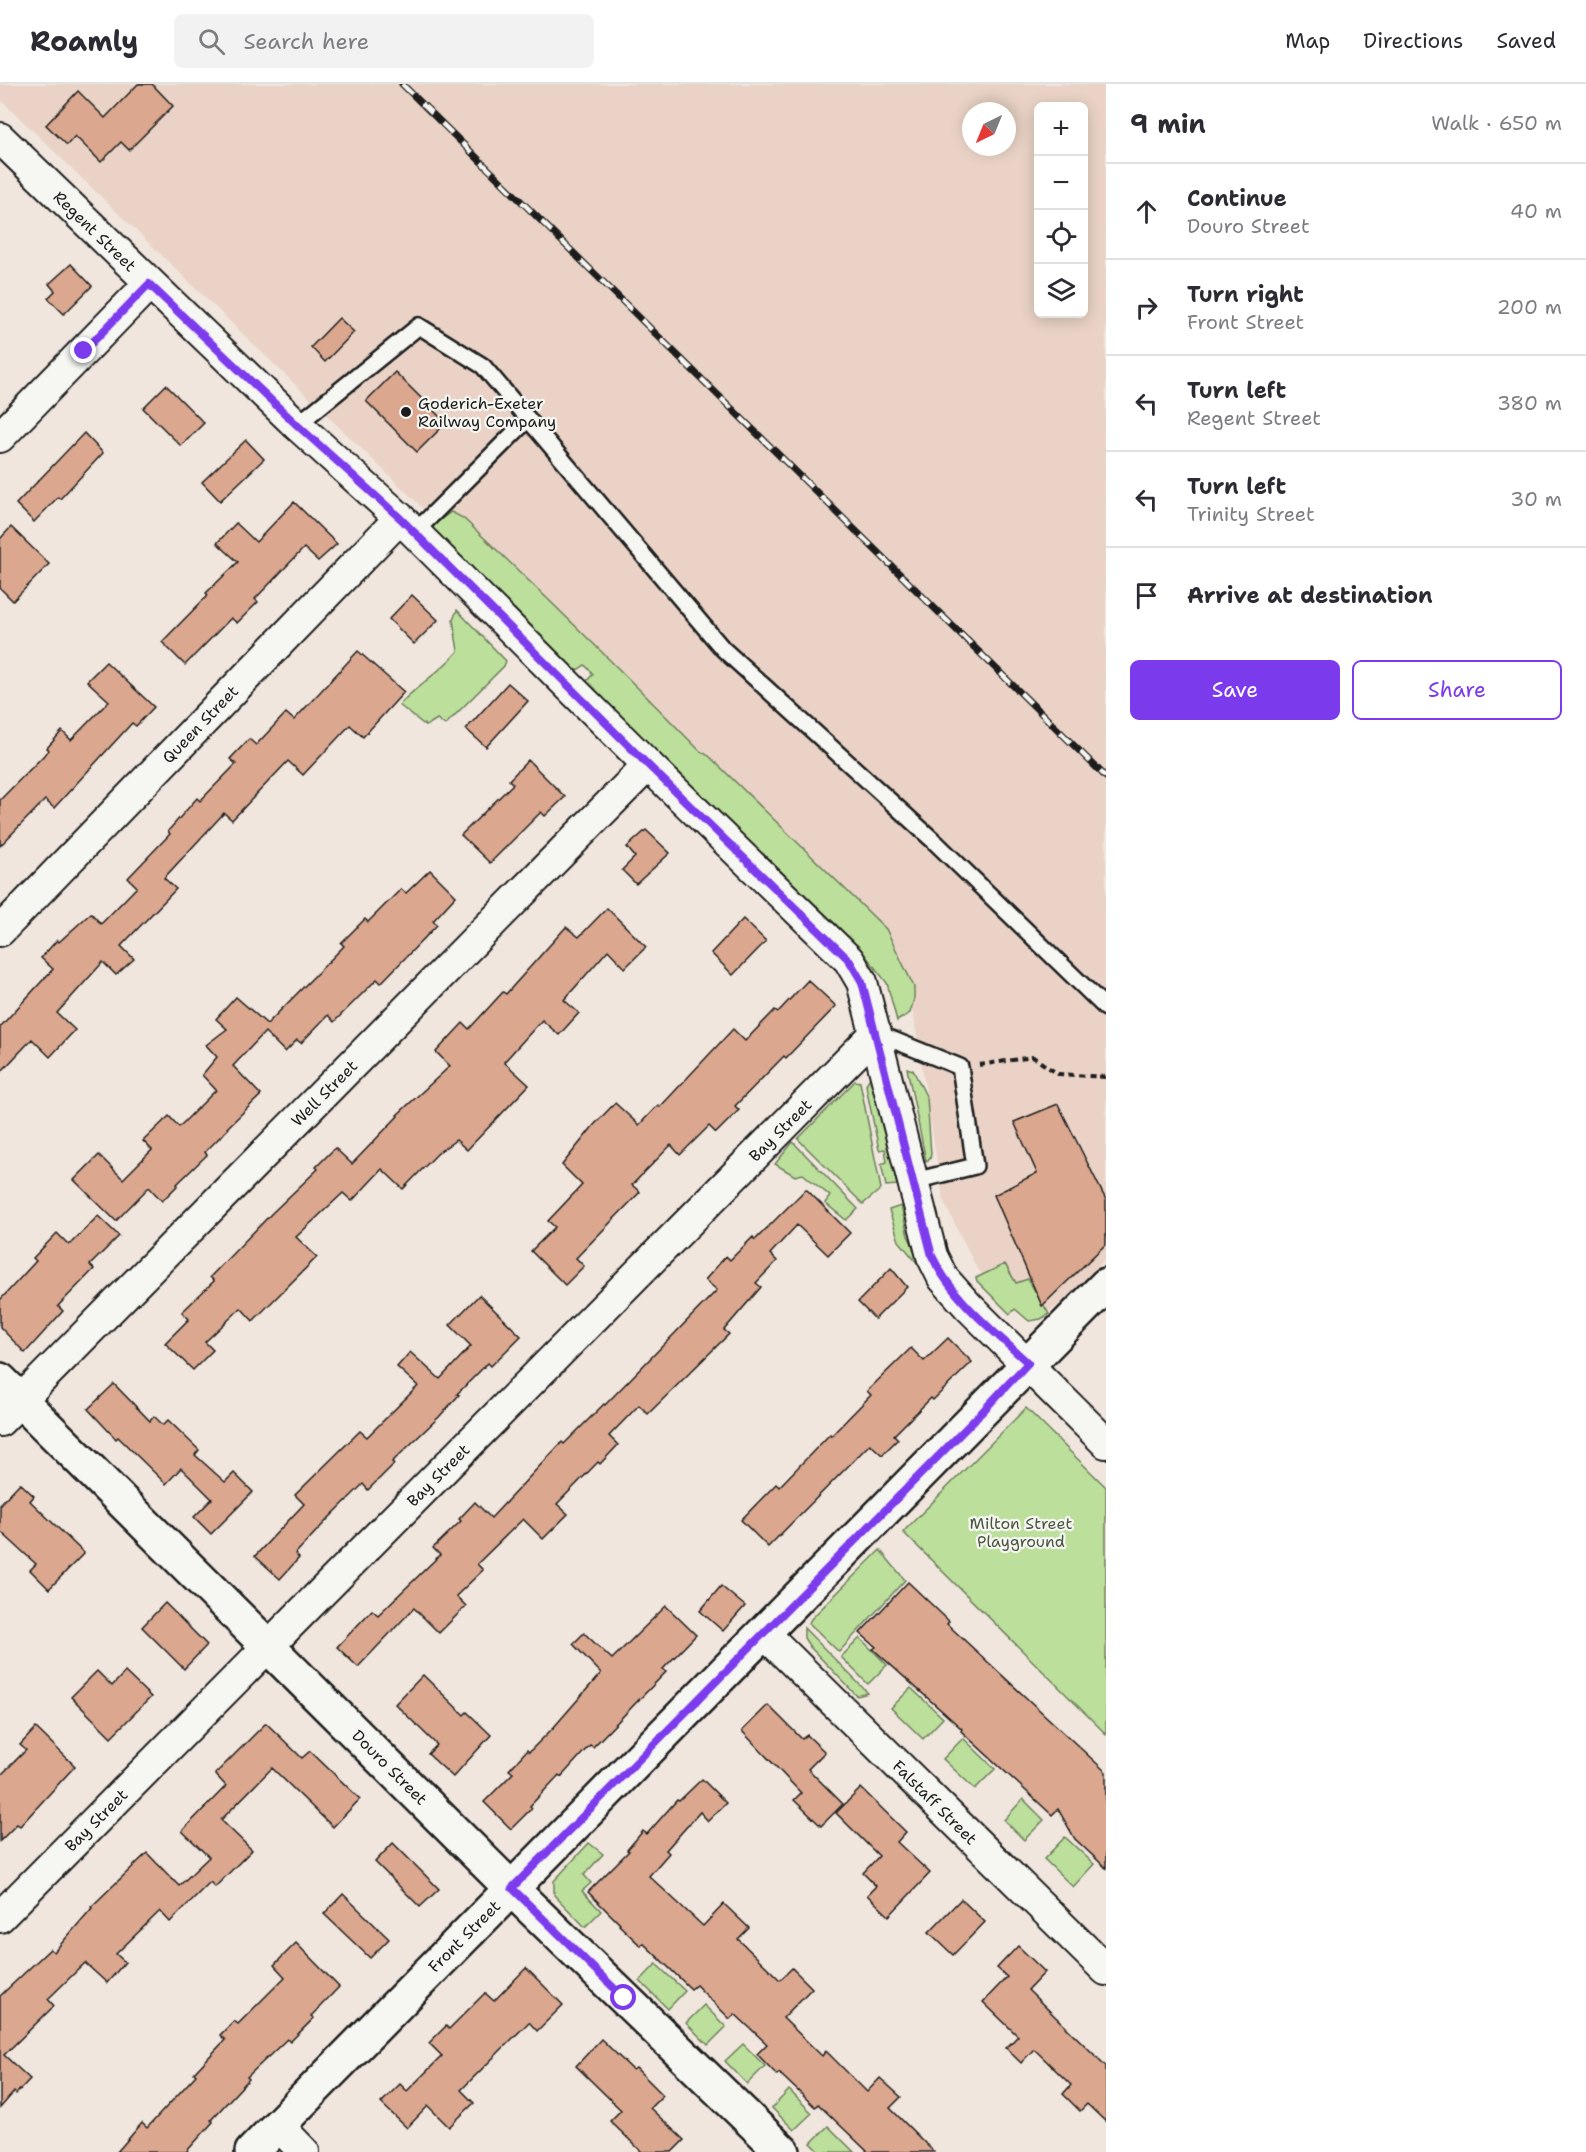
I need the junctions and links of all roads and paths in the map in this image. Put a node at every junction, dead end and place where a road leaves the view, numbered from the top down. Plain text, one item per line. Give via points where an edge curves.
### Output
1 (0, 138) edge
2 (149, 284) junction
3 (528, 419) junction
4 (297, 425) junction
5 (0, 437) edge
6 (408, 525) junction
7 (648, 765) junction
8 (0, 931) edge
9 (1106, 1008) edge
10 (876, 1033) junction
11 (960, 1067) junction
12 (1106, 1077) edge
13 (914, 1181) junction
14 (1106, 1285) edge
15 (1028, 1363) junction
16 (7, 1401) edge
17 (1106, 1443) edge
18 (764, 1633) junction
19 (268, 1646) junction
20 (512, 1888) junction
21 (0, 1917) edge
22 (1106, 1970) edge
23 (278, 2125) junction
24 (252, 2152) edge
25 (304, 2152) edge
26 (783, 2152) edge

1 - 2 street, Regent Street
2 - 4 street, Regent Street
2 - 5 street
3 - 4 lane via 483,366 419,326
3 - 6 lane
3 - 9 lane via 723,649 935,842
4 - 6 street, Regent Street
6 - 7 street, Regent Street
6 - 8 street, Queen Street
7 - 10 street, Regent Street via 849,960 862,982
7 - 16 street, Well Street
10 - 11 lane
10 - 13 street, Regent Street
10 - 19 street, Bay Street
11 - 12 path via 1033,1057 1058,1074
11 - 13 lane via 975,1166
13 - 15 street, Regent Street via 932,1256 943,1278
14 - 15 street, Front Street
15 - 17 street, Regent Street
15 - 18 street, Front Street
16 - 19 street, Douro Street
18 - 20 street, Front Street
18 - 22 street, Falstaff Street
19 - 20 street, Douro Street
19 - 21 street, Bay Street
20 - 23 street, Front Street
20 - 26 street, Douro Street
23 - 24 street, Front Street
23 - 25 street

